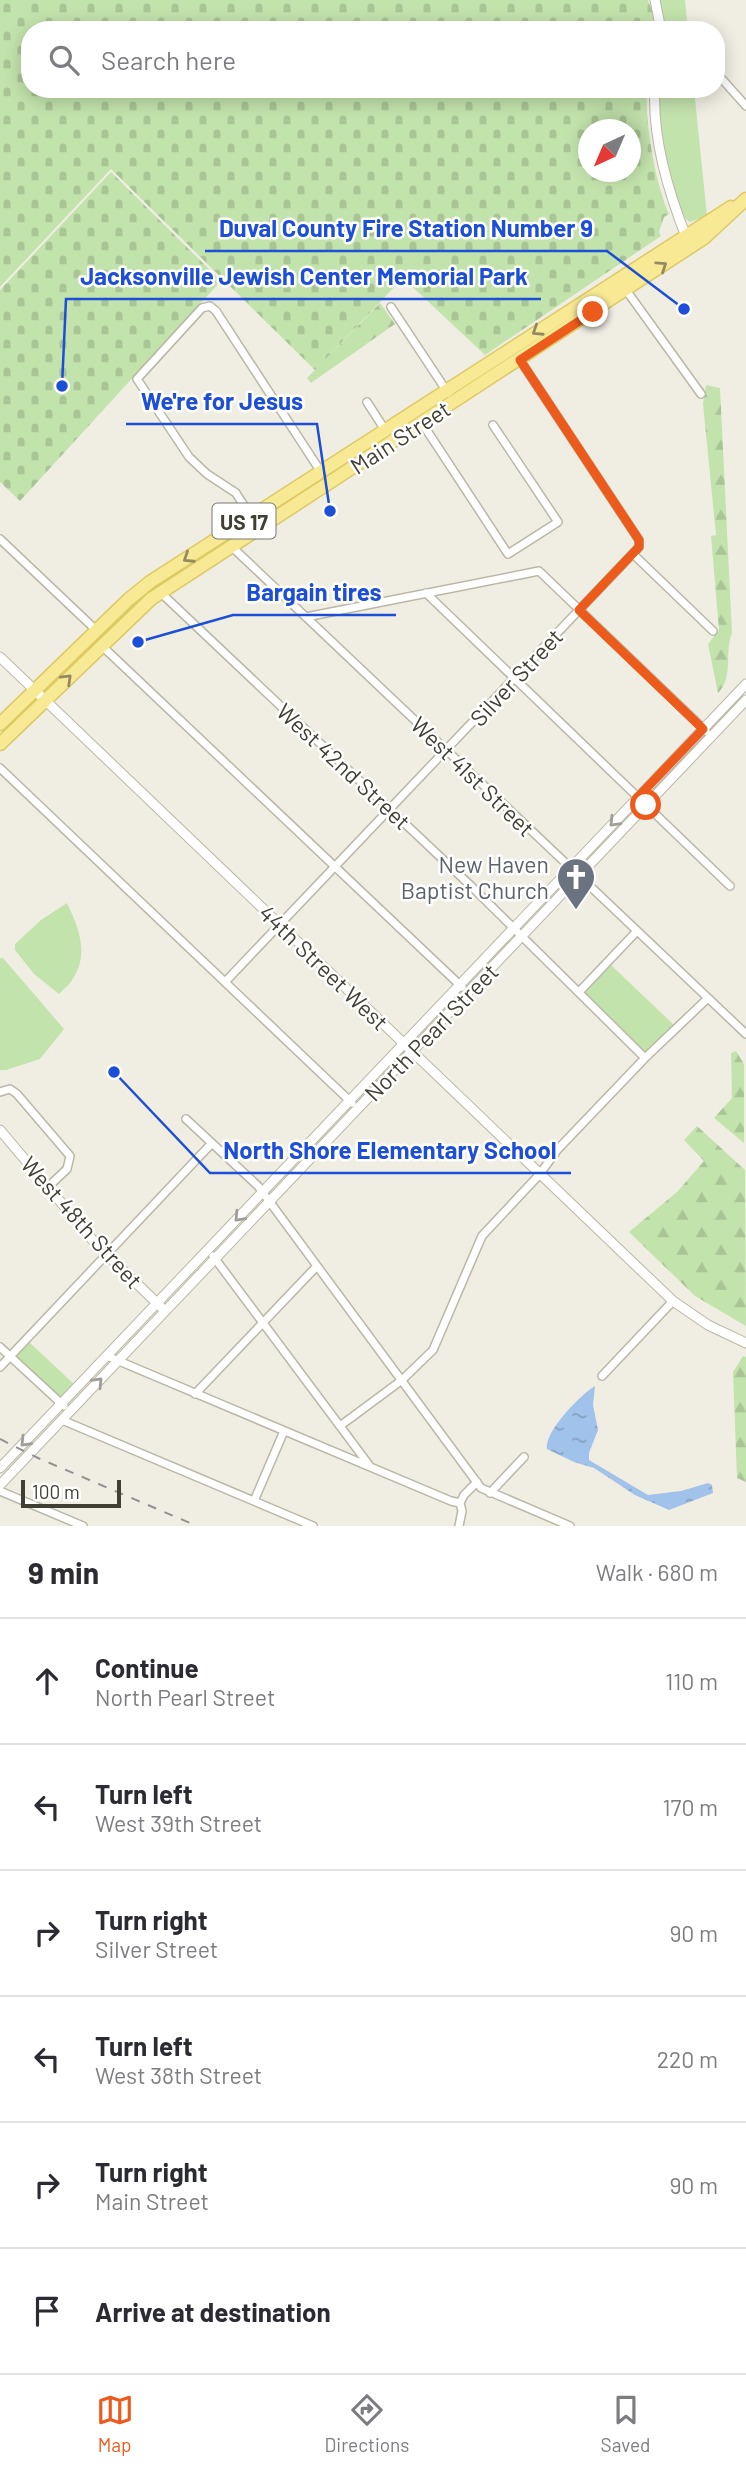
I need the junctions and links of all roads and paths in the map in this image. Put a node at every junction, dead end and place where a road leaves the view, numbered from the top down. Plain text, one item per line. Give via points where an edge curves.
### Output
1 (655, 0) edge
2 (660, 21) edge
3 (725, 82) edge
4 (655, 98) edge
5 (746, 106) edge
6 (746, 198) edge
7 (688, 241) junction
8 (626, 290) junction
9 (391, 307) dead end
10 (512, 348) junction
11 (520, 360) junction
12 (447, 391) junction
13 (701, 394) dead end
14 (367, 401) dead end
15 (454, 402) junction
16 (422, 423) junction
17 (493, 425) dead end
18 (385, 430) junction
19 (321, 472) junction
20 (304, 482) junction
21 (251, 517) junction
22 (0, 539) edge
23 (231, 546) junction
24 (633, 554) junction
25 (160, 593) junction
26 (426, 593) junction
27 (579, 610) junction
28 (306, 617) junction
29 (97, 631) junction
30 (713, 631) dead end
31 (102, 646) junction
32 (0, 657) edge
33 (514, 679) junction
34 (746, 684) edge
35 (35, 691) junction
36 (45, 700) junction
37 (746, 700) edge
38 (0, 724) edge
39 (703, 729) junction
40 (711, 737) junction
41 (0, 744) edge
42 (446, 750) junction
43 (0, 768) edge
44 (638, 797) junction
45 (646, 805) junction
46 (390, 809) junction
47 (335, 867) junction
48 (570, 868) junction
49 (579, 876) junction
50 (730, 886) dead end
51 (281, 925) junction
52 (513, 928) junction
53 (637, 931) junction
54 (522, 936) junction
55 (225, 982) junction
56 (459, 985) junction
57 (579, 992) junction
58 (468, 993) junction
59 (708, 998) junction
60 (746, 1034) edge
61 (404, 1042) junction
62 (413, 1051) junction
63 (645, 1058) junction
64 (0, 1092) edge
65 (349, 1100) junction
66 (358, 1108) junction
67 (186, 1119) dead end
68 (0, 1130) edge
69 (212, 1143) junction
70 (539, 1175) junction
71 (49, 1186) junction
72 (262, 1193) junction
73 (269, 1202) junction
74 (208, 1250) junction
75 (107, 1255) junction
76 (215, 1259) junction
77 (316, 1267) junction
78 (673, 1301) junction
79 (157, 1304) junction
80 (165, 1311) junction
81 (263, 1322) junction
82 (746, 1343) edge
83 (0, 1347) edge
84 (107, 1356) junction
85 (10, 1357) junction
86 (118, 1361) junction
87 (0, 1367) edge
88 (602, 1376) dead end
89 (402, 1380) junction
90 (195, 1394) junction
91 (62, 1404) junction
92 (70, 1411) junction
93 (62, 1420) junction
94 (340, 1426) junction
95 (284, 1432) junction
96 (524, 1457) dead end
97 (2, 1464) edge
98 (370, 1467) junction
99 (477, 1482) junction
100 (0, 1488) edge
101 (490, 1493) junction
102 (254, 1502) junction
103 (460, 1503) junction
104 (83, 1526) edge
105 (313, 1526) edge
106 (460, 1526) edge
107 (570, 1526) edge

1 - 2 street
3 - 5 street
4 - 7 street via 668,189
6 - 7 main road, Main Street / US 17
8 -> 7 main road, Main Street / US 17
7 -> 10 main road, Main Street / US 17
8 - 11 main road, Main Street / US 17
8 - 13 street
9 - 12 street
10 - 11 street
10 - 12 main road, Main Street / US 17
11 - 15 main road, Main Street / US 17
11 - 24 street via 639,540
12 - 15 street
12 - 18 main road, Main Street / US 17
14 - 18 street
15 - 16 main road, Main Street / US 17
16 - 17 street via 508,554 558,522
16 - 23 main road, Main Street / US 17
18 - 19 main road, Main Street / US 17
19 - 20 main road, Main Street / US 17
19 - 21 street via 216,311 210,306 202,308 137,380 188,457 236,493
20 - 21 main road, Main Street / US 17
20 - 23 main road via 277,508 236,536
21 -> 29 main road, Main Street / US 17 via 150,582
22 - 29 street
23 - 25 main road, Main Street / US 17
23 - 28 street, West 41st Street
24 - 27 street, Silver Street
24 - 30 street
25 - 31 main road, Main Street / US 17
25 - 46 street, West 42nd Street
26 - 27 street via 539,571
26 - 28 street
26 - 33 street
27 - 33 street, Silver Street
27 - 39 street
28 - 42 street, West 41st Street
29 - 35 main road, Main Street / US 17
36 -> 31 main road, Main Street / US 17
31 - 47 street
32 - 35 street, 44th Street West
33 - 42 street, Silver Street
33 - 44 street
34 - 39 street, North Pearl Street
35 - 36 street, 44th Street West
35 - 38 main road, Main Street / US 17
36 - 41 main road, Main Street / US 17
36 - 51 street, 44th Street West
37 - 40 street, North Pearl Street
39 - 40 street
39 - 44 street, North Pearl Street
40 - 45 street, North Pearl Street
42 - 46 street, Silver Street
42 - 48 street, West 41st Street
43 - 55 street
44 - 45 street
44 -> 48 street, North Pearl Street
45 - 49 street, North Pearl Street
45 - 50 street
46 - 47 street, Silver Street
46 - 52 street, West 42nd Street
47 - 51 street, Silver Street
47 - 56 street
48 - 49 street, West 41st Street
48 - 52 street, North Pearl Street
49 - 53 street, West 41st Street
49 - 54 street, North Pearl Street
51 - 55 street, Silver Street
51 - 61 street, 44th Street West
52 - 54 street, West 42nd Street
52 - 56 street, North Pearl Street
53 - 57 street
53 - 59 street, West 41st Street
54 - 57 street, West 42nd Street
54 - 58 street, North Pearl Street
55 - 65 street
56 - 58 street
56 - 61 street, North Pearl Street
57 - 63 street, West 42nd Street
58 - 62 street, North Pearl Street
59 - 60 street, West 41st Street
59 - 63 street
61 - 62 street, 44th Street West
61 - 65 street, North Pearl Street
62 - 66 street, North Pearl Street
62 - 70 street, 44th Street West
63 - 70 street
64 - 71 street via 10,1089 17,1094 70,1156 67,1169
65 - 66 street
65 - 72 street, North Pearl Street
66 - 73 street, North Pearl Street
67 - 69 street
68 - 71 street, West 48th Street
69 - 72 street
69 - 75 street
70 - 78 street, 44th Street West
70 - 89 street via 478,1243 433,1350
71 - 75 street, West 48th Street
72 - 73 street
72 -> 74 street, North Pearl Street
73 - 76 street, North Pearl Street
73 - 77 street
74 - 76 street
74 - 79 street, North Pearl Street
75 - 79 street, West 48th Street
75 - 85 street
76 - 80 street, North Pearl Street
76 - 81 street
77 - 81 street
77 - 89 street
78 - 82 street, 44th Street West
78 - 88 street
79 - 80 street, West 48th Street
79 - 84 street, North Pearl Street
80 - 86 street, North Pearl Street
81 - 90 street
81 - 94 street
83 - 85 street
84 - 86 street
84 - 91 street, North Pearl Street
85 - 87 street
85 - 91 street
86 - 90 street
92 -> 86 street, North Pearl Street
89 - 94 street
89 - 99 street
90 - 95 street
91 - 92 street
91 -> 97 street, North Pearl Street
92 - 93 street, North Pearl Street
93 - 100 street, North Pearl Street
93 - 102 street
94 - 98 street
95 - 98 street
95 - 102 street
96 - 101 street
98 - 103 street
99 - 101 street
99 - 103 street
100 - 104 street
101 - 107 street
102 - 105 street
103 - 106 street

